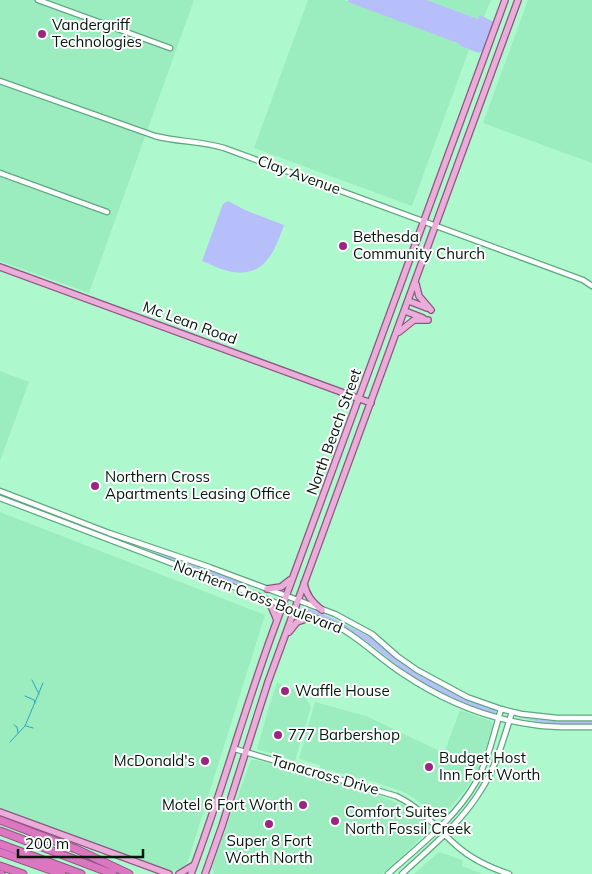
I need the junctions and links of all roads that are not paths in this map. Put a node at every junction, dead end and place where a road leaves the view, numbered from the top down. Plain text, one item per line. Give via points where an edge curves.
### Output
1 (38, 0) edge
2 (505, 0) edge
3 (518, 0) edge
4 (498, 19) junction
5 (510, 22) junction
6 (170, 48) dead end
7 (0, 81) edge
8 (0, 173) edge
9 (107, 212) dead end
10 (424, 221) junction
11 (436, 226) junction
12 (0, 267) edge
13 (415, 282) junction
14 (592, 286) edge
15 (409, 301) junction
16 (405, 311) junction
17 (397, 333) junction
18 (359, 398) junction
19 (371, 403) junction
20 (0, 491) edge
21 (0, 498) edge
22 (100, 529) junction
23 (98, 536) junction
24 (293, 576) junction
25 (304, 582) junction
26 (267, 589) junction
27 (257, 596) junction
28 (286, 596) junction
29 (298, 600) junction
30 (282, 605) junction
31 (294, 610) junction
32 (322, 610) junction
33 (312, 617) junction
34 (277, 620) junction
35 (282, 645) junction
36 (501, 709) junction
37 (512, 712) junction
38 (592, 718) edge
39 (498, 719) junction
40 (509, 721) junction
41 (592, 728) edge
42 (235, 749) junction
43 (246, 752) junction
44 (0, 812) edge
45 (0, 820) edge
46 (438, 828) junction
47 (0, 831) edge
48 (445, 835) junction
49 (0, 844) edge
50 (0, 852) edge
51 (0, 856) edge
52 (194, 865) junction
53 (0, 866) edge
54 (43, 867) junction
55 (23, 874) edge
56 (62, 874) edge
57 (81, 874) edge
58 (113, 874) edge
59 (129, 874) edge
60 (168, 874) edge
61 (179, 874) edge
62 (191, 874) edge
63 (205, 874) edge
64 (388, 874) edge
65 (402, 874) edge
66 (509, 874) edge

1 - 6 street
2 - 4 main road, North Beach Street
3 - 5 main road, North Beach Street
4 - 5 main road
4 - 10 main road, North Beach Street
5 - 11 main road, North Beach Street
7 - 10 street, Clay Avenue via 155,136 224,148
8 - 9 street
10 - 11 street, Clay Avenue
10 - 18 main road, North Beach Street
11 - 13 main road, North Beach Street
11 - 14 street, Clay Avenue
12 - 18 main road, Mc Lean Road
13 - 15 main road, North Beach Street
13 - 15 main road via 419,296 431,310
15 - 16 main road, North Beach Street
16 - 17 main road, North Beach Street
16 - 17 main road via 428,320 414,320
17 - 19 main road, North Beach Street
18 - 19 main road, Mc Lean Road
18 - 24 main road, North Beach Street
19 - 25 main road, North Beach Street
20 - 22 street, Northern Cross Boulevard
21 - 23 street, Northern Cross Boulevard
22 - 23 street
22 - 26 street, Northern Cross Boulevard
23 - 27 street, Northern Cross Boulevard
24 - 26 main road via 285,585
24 - 28 main road, North Beach Street
25 - 29 main road, North Beach Street
25 - 32 main road via 309,598
26 - 28 street, Northern Cross Boulevard
27 - 30 street, Northern Cross Boulevard
27 - 34 main road via 271,606
28 - 29 street, Northern Cross Boulevard
28 - 30 main road, North Beach Street
29 - 31 main road, North Beach Street
29 - 32 street, Northern Cross Boulevard
30 - 31 street, Northern Cross Boulevard
30 - 34 main road, North Beach Street
31 - 33 street, Northern Cross Boulevard
31 - 35 main road, North Beach Street
32 - 36 street, Northern Cross Boulevard via 359,627 430,678 467,697
33 - 35 main road via 297,622
33 - 39 street, Northern Cross Boulevard via 348,632 399,672 431,691
34 - 42 main road, North Beach Street
35 - 43 main road, North Beach Street
36 - 37 street, Northern Cross Boulevard
36 - 39 street
37 - 38 street, Northern Cross Boulevard via 556,718
37 - 40 street
39 - 40 street, Northern Cross Boulevard
39 - 46 street via 476,782 463,802
40 - 41 street, Northern Cross Boulevard
40 - 48 street via 482,789
42 - 43 street, Tanacross Drive
42 - 52 main road, North Beach Street
43 - 46 street, Tanacross Drive via 396,796 412,803
43 - 63 main road, North Beach Street
44 - 60 main road
45 - 59 highway via 76,849
46 - 48 street, Tanacross Drive
46 - 64 street
47 - 58 highway
48 - 65 street
48 - 66 street, Tanacross Drive via 482,863
49 - 57 highway
50 - 54 highway
51 - 54 highway via 34,868
52 - 61 main road
52 - 62 main road, North Beach Street
53 - 55 highway
54 - 56 highway

